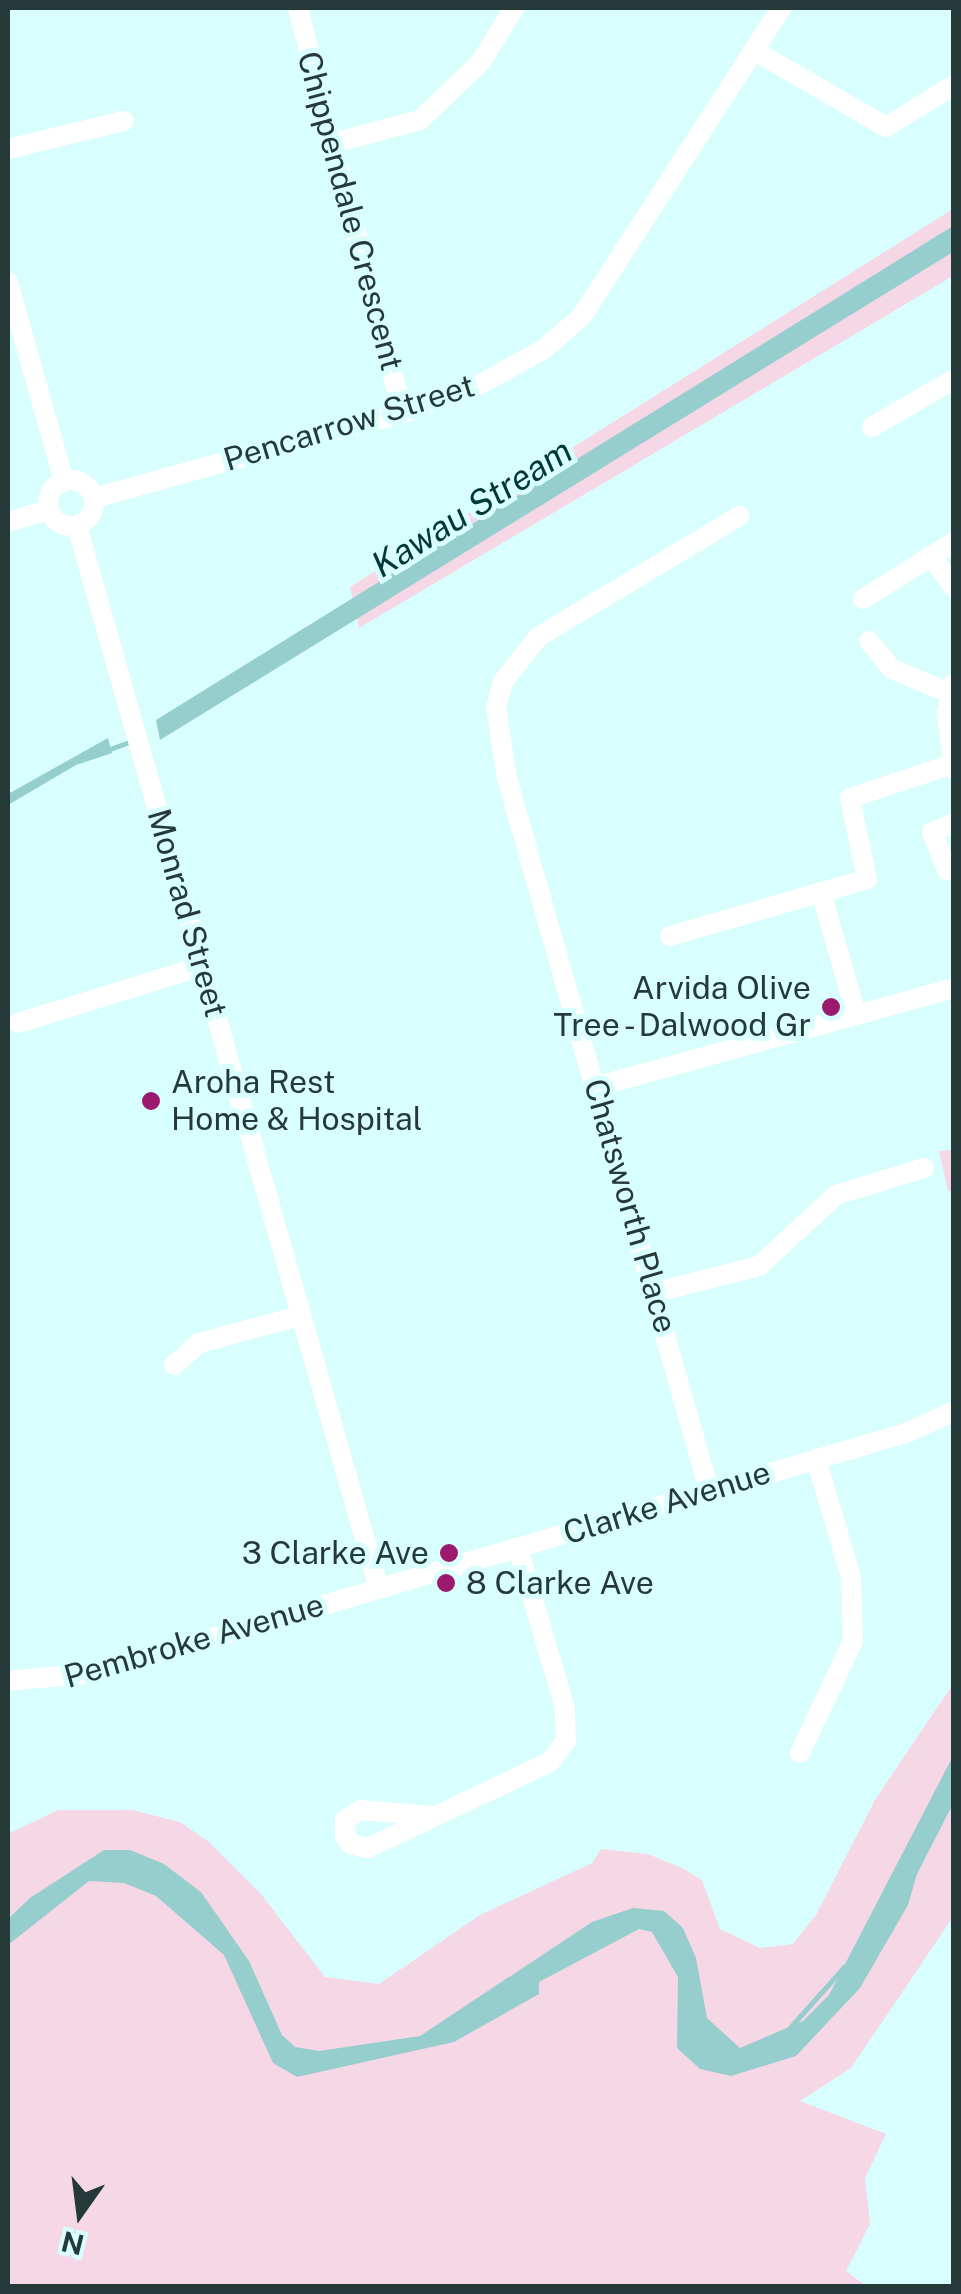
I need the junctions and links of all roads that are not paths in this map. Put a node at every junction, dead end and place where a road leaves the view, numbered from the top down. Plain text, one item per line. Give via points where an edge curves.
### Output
1 (298, 8) edge
2 (514, 8) edge
3 (781, 8) edge
4 (755, 50) junction
5 (954, 86) edge
6 (124, 121) dead end
7 (333, 143) junction
8 (8, 149) edge
9 (8, 282) edge
10 (954, 379) edge
11 (403, 413) junction
12 (872, 428) dead end
13 (64, 480) junction
14 (94, 498) junction
15 (48, 510) junction
16 (739, 516) dead end
17 (8, 522) edge
18 (77, 526) junction
19 (954, 542) edge
20 (931, 556) junction
21 (954, 588) edge
22 (864, 599) dead end
23 (870, 641) dead end
24 (951, 687) edge
25 (952, 768) edge
26 (954, 824) edge
27 (947, 870) dead end
28 (821, 892) junction
29 (670, 936) dead end
30 (202, 966) junction
31 (954, 988) edge
32 (856, 1013) junction
33 (18, 1022) dead end
34 (595, 1087) junction
35 (924, 1168) dead end
36 (657, 1292) junction
37 (300, 1316) junction
38 (174, 1365) dead end
39 (954, 1411) edge
40 (816, 1460) junction
41 (709, 1490) junction
42 (518, 1548) junction
43 (379, 1589) junction
44 (8, 1681) edge
45 (800, 1753) dead end
46 (432, 1816) dead end

1 - 7 street, Chippendale Crescent
2 - 7 street via 481,62 420,120
3 - 4 street, Pencarrow Street
4 - 5 street via 886,127
4 - 11 street, Pencarrow Street via 582,316 543,350 476,387
6 - 8 street
7 - 11 street, Chippendale Crescent
9 - 13 street
10 - 12 street
11 - 14 street, Pencarrow Street
13 - 14 street via 79,481
13 - 15 street via 52,489
14 - 18 street via 89,518
15 - 17 street
15 - 18 street via 63,526
16 - 34 street, Chatsworth Place via 538,637 510,670 496,707 507,778
18 - 30 street, Monrad Street
19 - 20 street
20 - 21 street
20 - 22 street
23 - 24 street via 892,670
24 - 25 street
25 - 28 street via 850,798 870,866 867,879
26 - 27 street via 932,832
28 - 29 street
28 - 32 street
30 - 33 street
30 - 37 street, Monrad Street
31 - 32 street
32 - 34 street
34 - 36 street, Chatsworth Place
35 - 36 street via 836,1195 759,1266
36 - 41 street, Chatsworth Place
37 - 38 street via 200,1343
37 - 43 street, Monrad Street
39 - 40 street, Clarke Avenue
40 - 41 street, Clarke Avenue
40 - 45 street via 851,1577 852,1641
41 - 42 street, Clarke Avenue
42 - 43 street, Clarke Avenue
42 - 46 street via 565,1708 566,1741 550,1762
43 - 44 street, Pembroke Avenue via 94,1673

